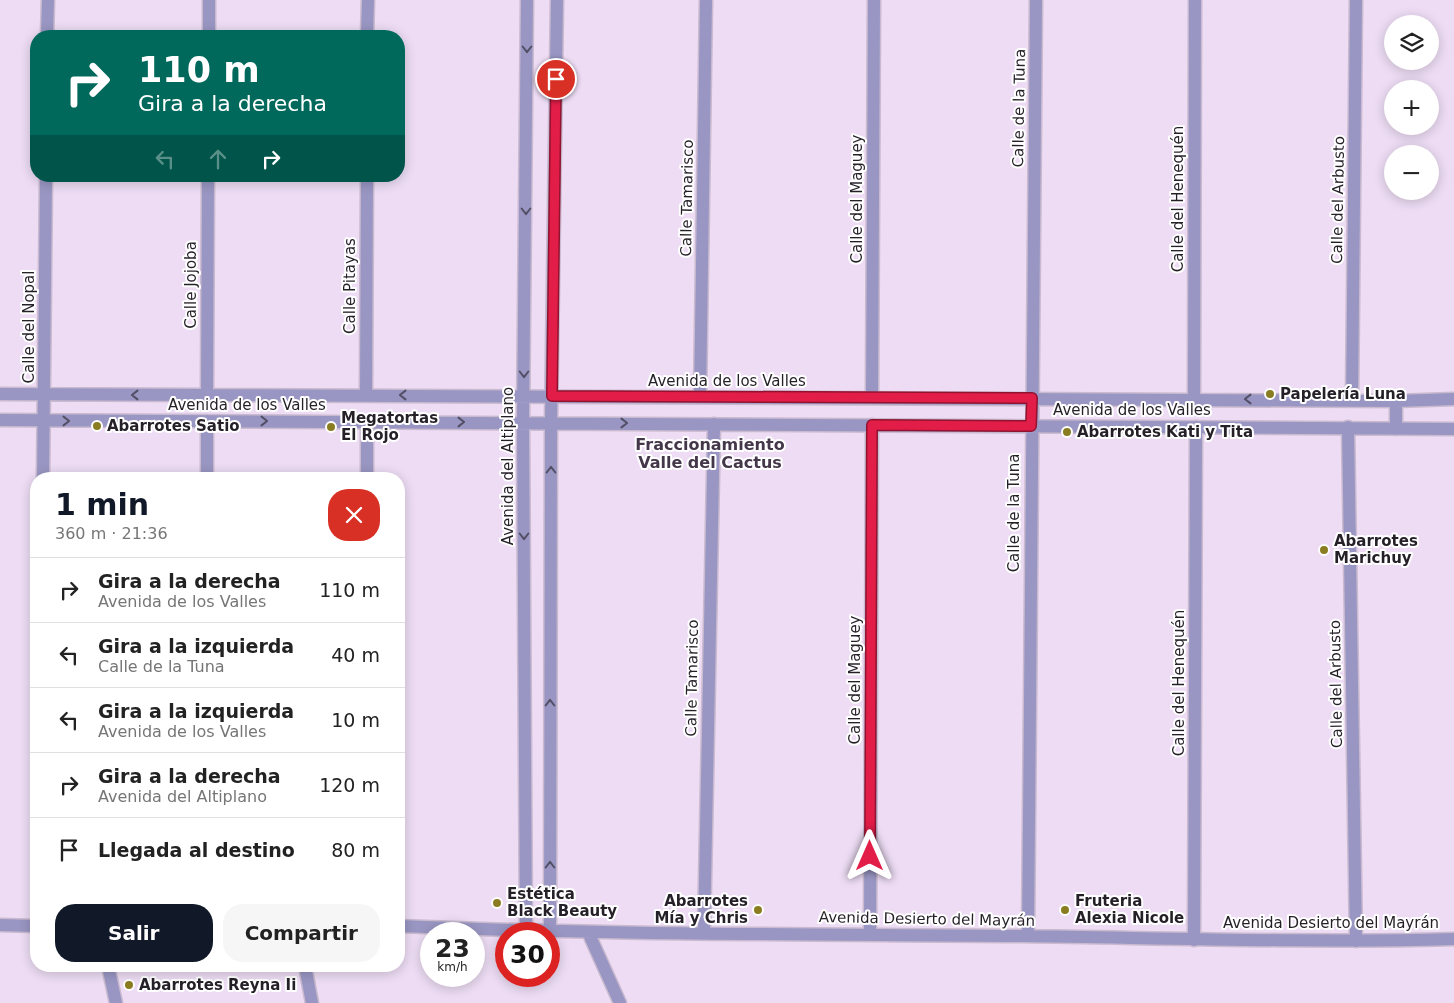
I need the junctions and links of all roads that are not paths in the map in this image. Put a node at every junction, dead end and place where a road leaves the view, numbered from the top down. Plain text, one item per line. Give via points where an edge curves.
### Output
1 (48, 0) edge
2 (209, 0) edge
3 (368, 0) edge
4 (527, 0) edge
5 (557, 0) edge
6 (706, 0) edge
7 (874, 0) edge
8 (1036, 0) edge
9 (1196, 0) edge
10 (1356, 0) edge
11 (47, 30) edge
12 (209, 30) edge
13 (368, 30) edge
14 (46, 182) edge
15 (208, 182) edge
16 (367, 182) edge
17 (0, 394) edge
18 (44, 394) junction
19 (207, 395) junction
20 (366, 395) junction
21 (524, 396) junction
22 (552, 396) junction
23 (700, 397) junction
24 (872, 398) junction
25 (1032, 398) junction
26 (1194, 399) junction
27 (1454, 399) edge
28 (1352, 400) junction
29 (1396, 401) junction
30 (0, 420) edge
31 (43, 421) junction
32 (207, 421) junction
33 (367, 422) junction
34 (523, 423) junction
35 (551, 423) junction
36 (714, 424) junction
37 (872, 425) junction
38 (1031, 426) junction
39 (1196, 427) junction
40 (1348, 427) junction
41 (1396, 429) junction
42 (1454, 429) edge
43 (44, 472) edge
44 (207, 472) edge
45 (367, 472) edge
46 (526, 922) edge
47 (550, 922) edge
48 (0, 925) edge
49 (30, 926) edge
50 (405, 926) edge
51 (495, 931) edge
52 (560, 932) edge
53 (588, 932) junction
54 (704, 933) junction
55 (870, 935) junction
56 (1028, 936) junction
57 (1454, 939) edge
58 (1194, 940) junction
59 (1356, 942) junction
60 (109, 972) edge
61 (306, 972) edge
62 (116, 1003) edge
63 (312, 1003) edge
64 (620, 1003) edge

1 - 11 street
2 - 12 street
3 - 13 street
4 -> 21 street, Avenida del Altiplano
5 - 22 street
6 - 23 street, Calle Tamarisco
7 - 24 street, Calle del Maguey
8 - 25 street, Calle de la Tuna
9 - 26 street, Calle del Henequén
10 - 28 street, Calle del Arbusto
14 - 18 street, Calle del Nopal
15 - 19 street, Calle Jojoba
16 - 20 street, Calle Pitayas
17 - 18 street, Avenida de los Valles
19 -> 18 street, Avenida de los Valles
18 - 31 street, Calle del Nopal
19 - 20 street, Avenida de los Valles
21 -> 20 street, Avenida de los Valles
21 - 22 street, Avenida de los Valles
21 - 34 street, Avenida del Altiplano
22 - 23 street, Avenida de los Valles
22 - 35 street
23 - 24 street, Avenida de los Valles
24 - 25 street, Avenida de los Valles
25 - 26 street, Avenida de los Valles
25 - 38 street, Calle de la Tuna
28 -> 26 street, Avenida de los Valles
27 - 29 street, Avenida de los Valles
28 - 29 street, Avenida de los Valles
29 - 41 street
30 - 31 street, Avenida de los Valles
31 -> 32 street, Avenida de los Valles
31 - 43 street, Calle del Nopal
32 -> 33 street, Avenida de los Valles
32 - 44 street
33 -> 34 street, Avenida de los Valles
33 - 45 street
34 - 35 street, Avenida de los Valles
34 -> 46 street, Avenida del Altiplano
35 -> 36 street, Avenida de los Valles
47 -> 35 street
36 - 37 street, Avenida de los Valles
36 - 54 street, Calle Tamarisco
37 - 38 street, Avenida de los Valles
37 - 55 street, Calle del Maguey
38 - 39 street, Avenida de los Valles
38 - 56 street, Calle de la Tuna
39 - 40 street, Avenida de los Valles
39 - 58 street, Calle del Henequén
40 - 41 street, Avenida de los Valles
40 - 59 street, Calle del Arbusto
41 - 42 street, Avenida de los Valles
48 - 49 street
50 - 51 street, Avenida Desierto del Mayrán
52 - 53 street, Avenida Desierto del Mayrán
53 - 54 street, Avenida Desierto del Mayrán
53 - 64 street
54 - 55 street, Avenida Desierto del Mayrán
55 - 56 street, Avenida Desierto del Mayrán
56 - 58 street, Avenida Desierto del Mayrán
57 - 59 street, Avenida Desierto del Mayrán
58 - 59 street, Avenida Desierto del Mayrán
60 - 62 street
61 - 63 street

